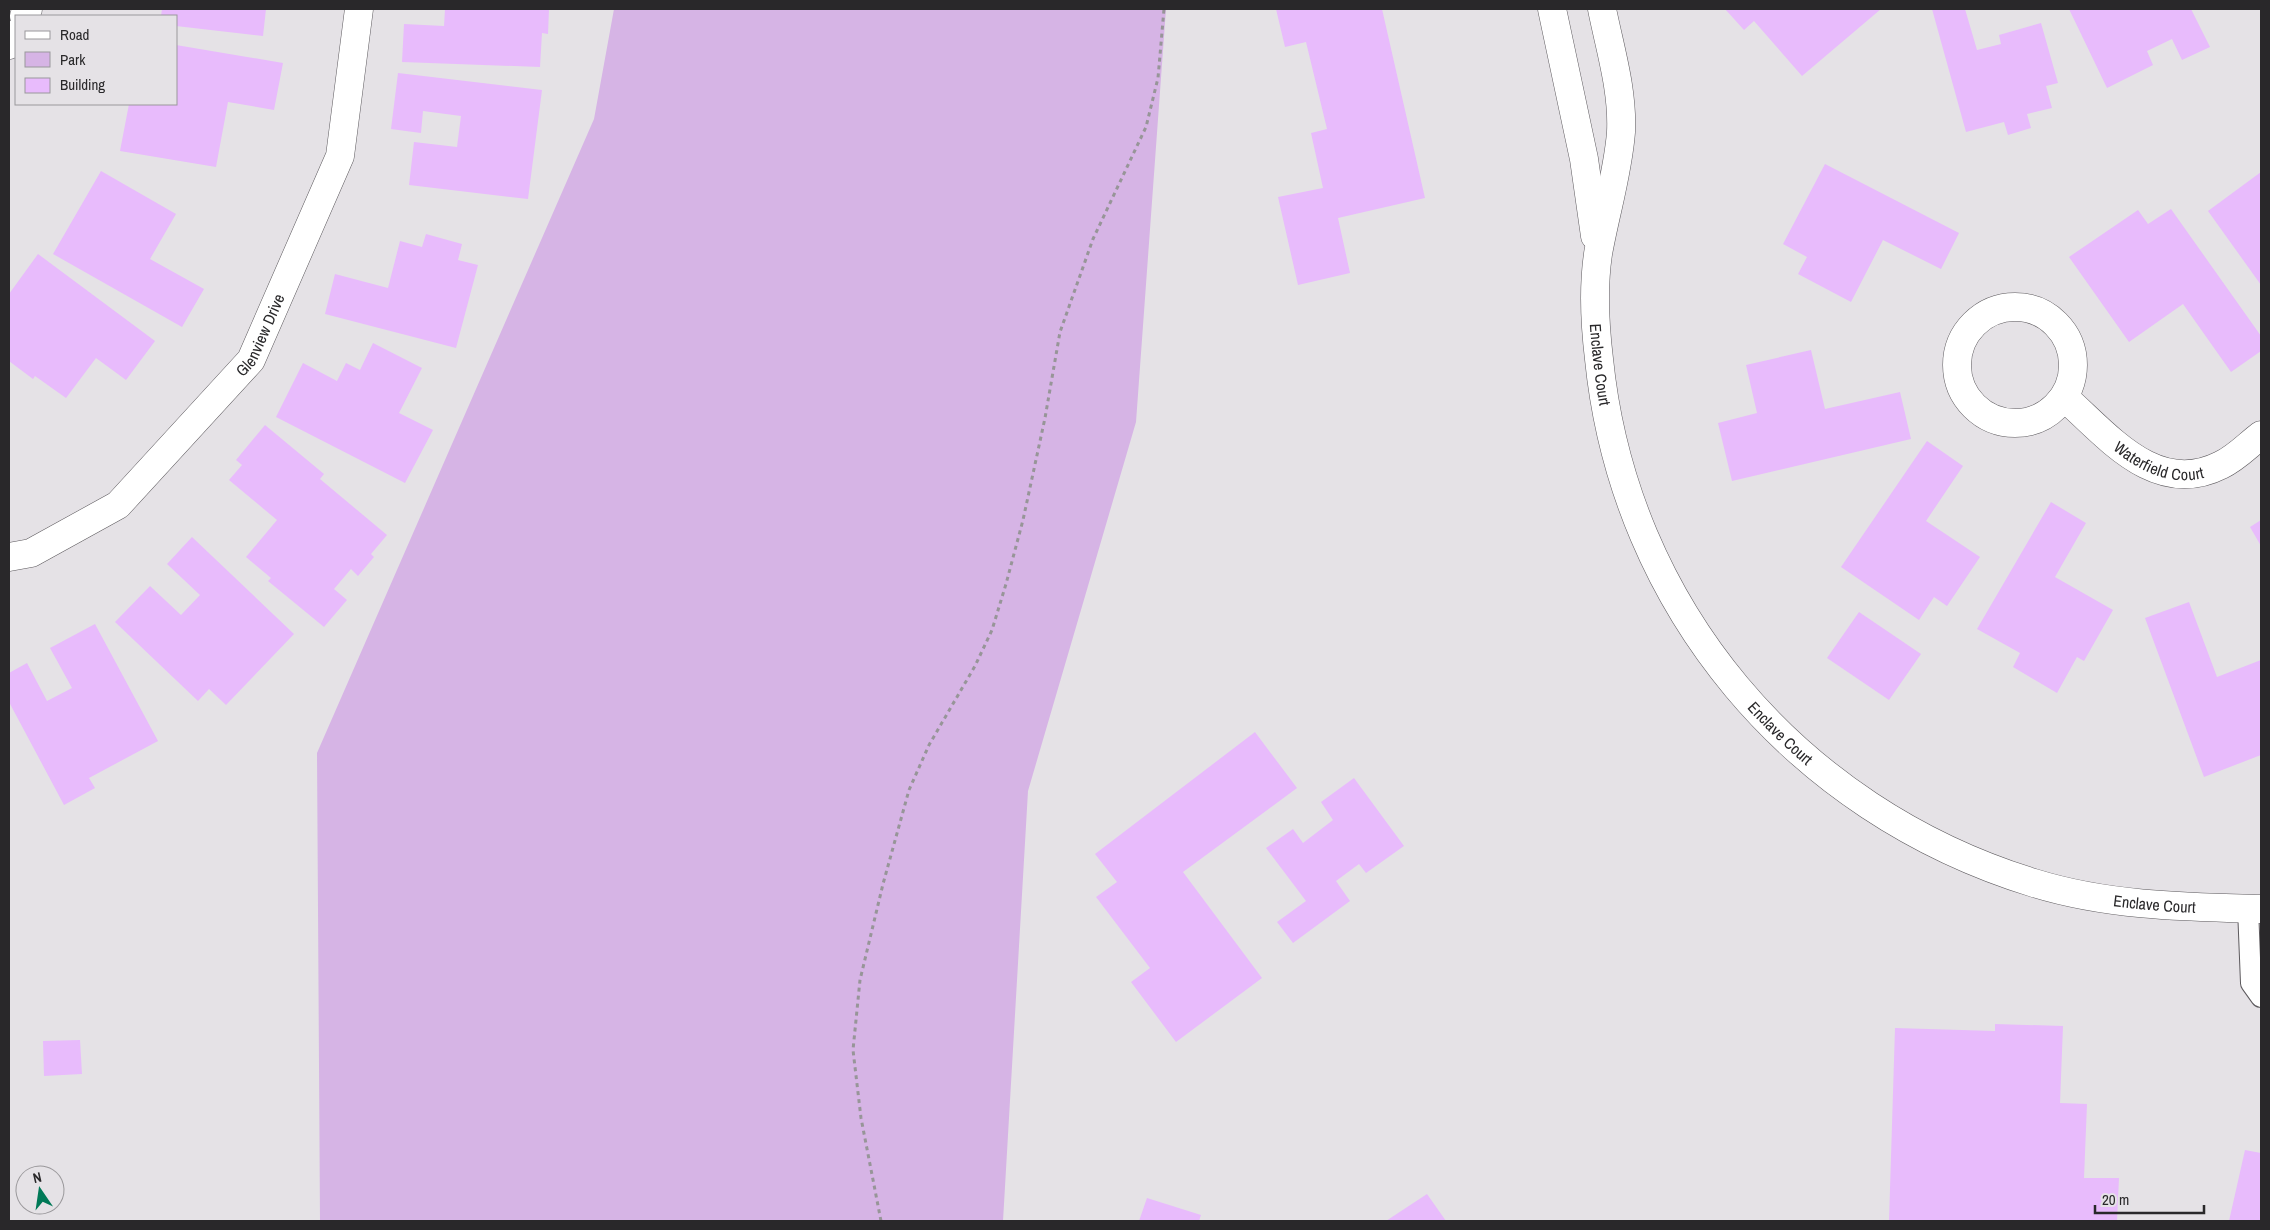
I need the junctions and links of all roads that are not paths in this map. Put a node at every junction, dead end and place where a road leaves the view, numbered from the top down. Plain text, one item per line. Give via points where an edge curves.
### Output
1 (359, 9) edge
2 (1552, 9) edge
3 (1602, 9) edge
4 (1598, 257) junction
5 (2064, 397) junction
6 (2261, 435) edge
7 (9, 557) edge
8 (2255, 908) edge
9 (2261, 997) edge

1 - 7 street, Glenview Drive via 340,156 251,360 118,505 31,553
2 - 4 street, Enclave Court via 1584,159
3 - 4 street, Enclave Court via 1619,90 1621,133
4 - 8 street, Enclave Court via 1599,359 1610,430 1630,500 1657,567 1693,630 1736,688 1786,741 1849,793 1902,827 1967,859 2036,884 2106,899 2181,907
5 - 5 street via 2072,376 2072,353 2063,332 2047,316 2026,308 2003,308 1982,317 1966,333 1958,354 1958,377 1967,398 1983,414 2004,422 2027,422 2048,413
5 - 6 street, Waterfield Court via 2131,456 2165,473 2184,475 2213,469
8 - 9 lane via 2250,983

